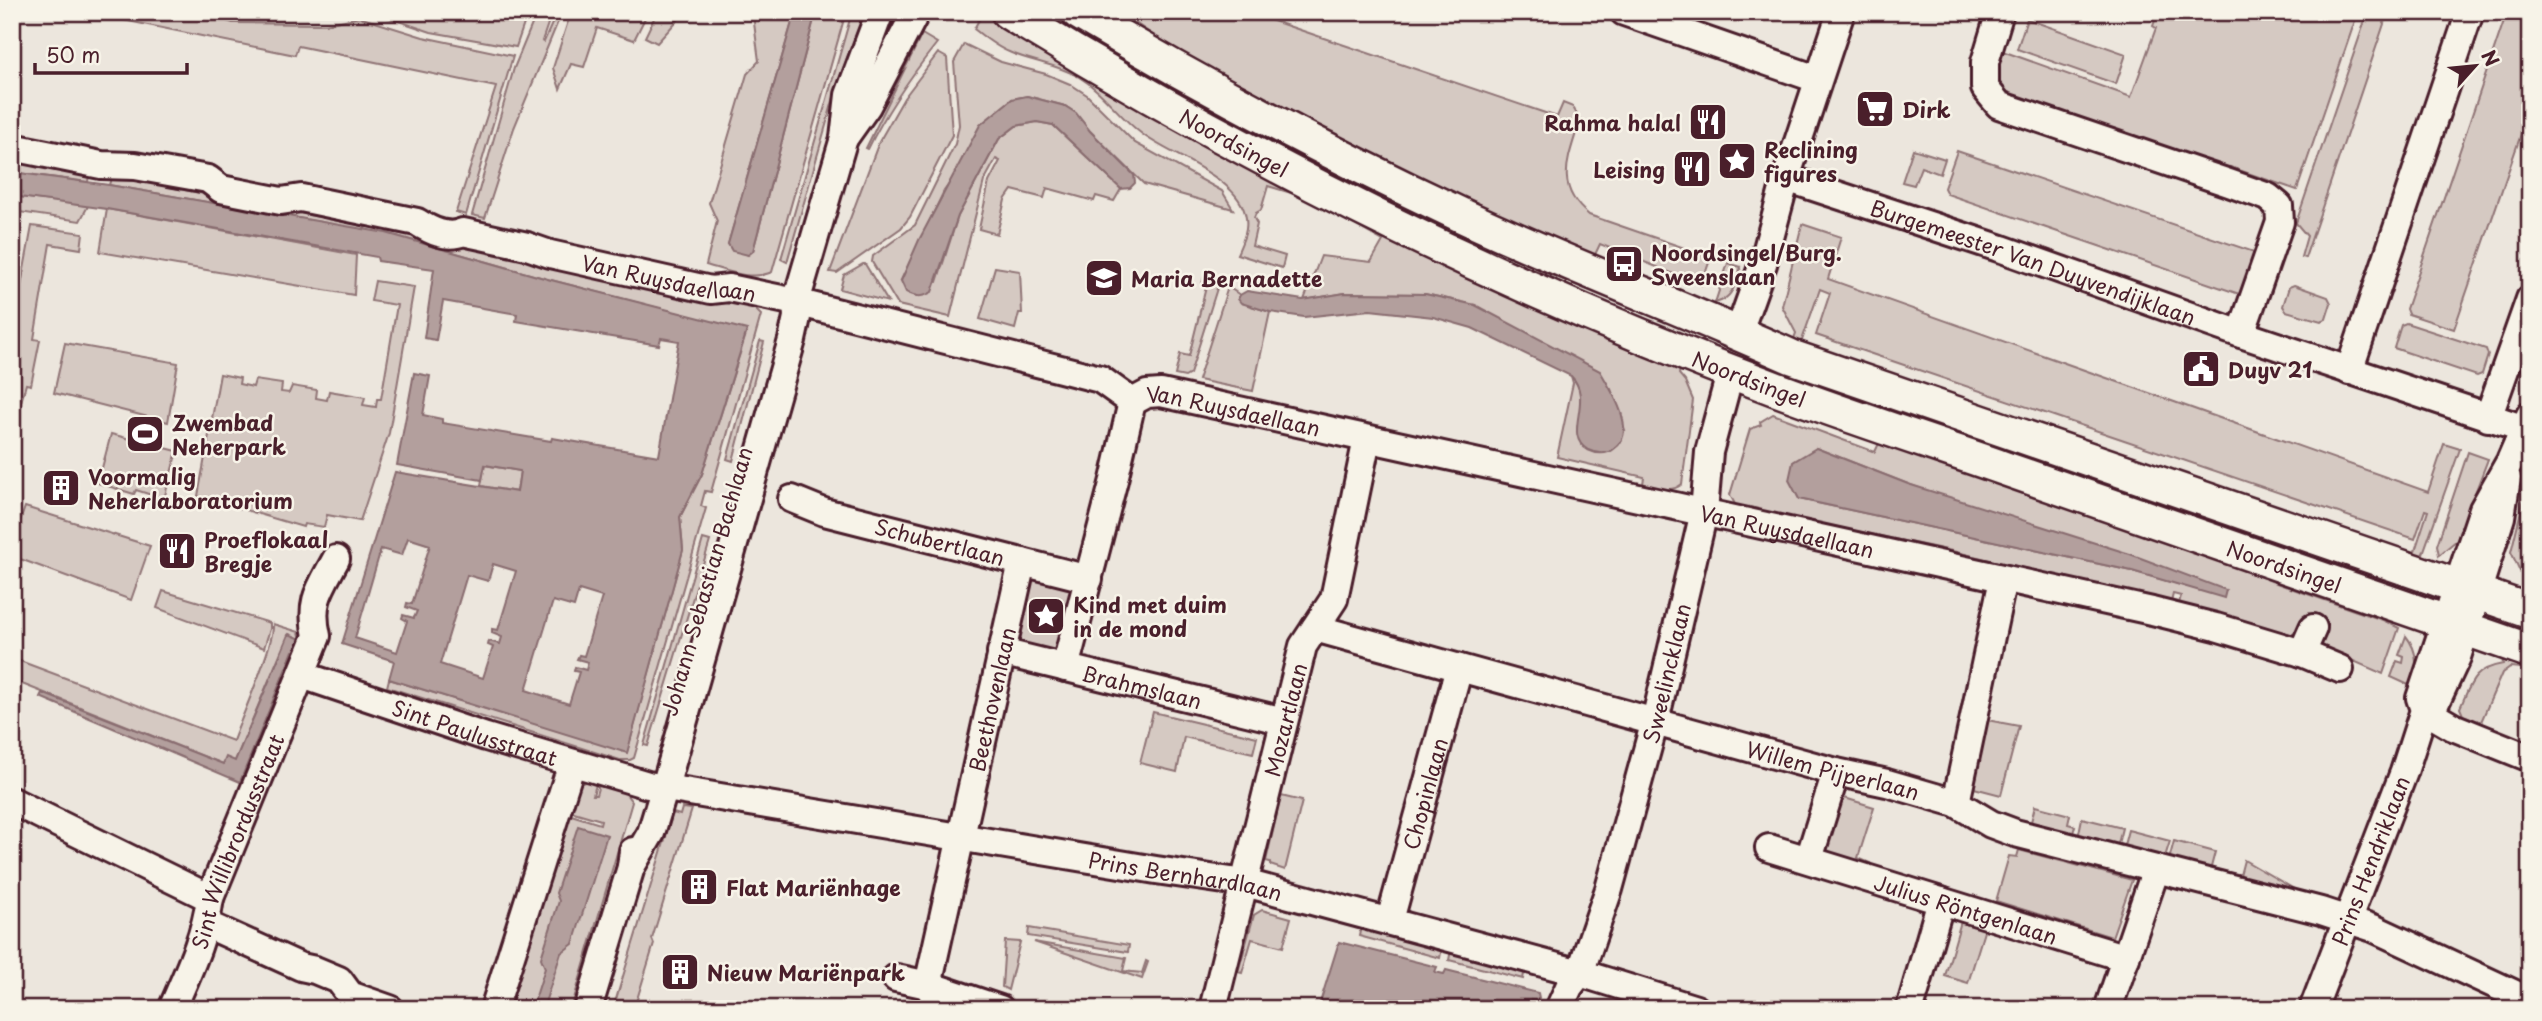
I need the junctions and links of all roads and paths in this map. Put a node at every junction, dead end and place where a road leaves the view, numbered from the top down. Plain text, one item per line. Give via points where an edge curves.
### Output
1 (880, 12) edge
2 (916, 12) edge
3 (1008, 12) edge
4 (1078, 12) edge
5 (1624, 12) edge
6 (1841, 12) edge
7 (2000, 12) edge
8 (2470, 12) edge
9 (1817, 79) junction
10 (844, 138) junction
11 (12, 147) edge
12 (1786, 178) junction
13 (2530, 299) edge
14 (796, 302) junction
15 (1738, 334) junction
16 (2241, 334) junction
17 (1731, 370) junction
18 (2349, 371) junction
19 (1132, 402) junction
20 (2488, 418) junction
21 (2527, 422) edge
22 (1367, 439) junction
23 (792, 499) dead end
24 (1704, 512) junction
25 (336, 559) dead end
26 (1022, 562) junction
27 (1089, 579) junction
28 (2003, 579) junction
29 (2468, 589) junction
30 (2530, 611) edge
31 (2456, 625) junction
32 (1315, 628) junction
33 (2313, 628) dead end
34 (2530, 651) edge
35 (1001, 652) junction
36 (2302, 653) junction
37 (1065, 668) junction
38 (1459, 668) junction
39 (2340, 669) dead end
40 (302, 675) junction
41 (2424, 710) junction
42 (1284, 721) junction
43 (1655, 721) junction
44 (2530, 758) edge
45 (572, 763) junction
46 (1836, 772) junction
47 (656, 786) junction
48 (12, 801) edge
49 (1956, 803) junction
50 (961, 836) junction
51 (1769, 848) dead end
52 (1809, 859) junction
53 (2156, 869) junction
54 (1245, 883) junction
55 (210, 898) junction
56 (1941, 901) junction
57 (1390, 920) junction
58 (2347, 920) junction
59 (206, 924) junction
60 (2126, 958) junction
61 (1580, 973) junction
62 (896, 978) dead end
63 (933, 997) edge
64 (2530, 1001) edge
65 (172, 1009) edge
66 (390, 1009) edge
67 (494, 1009) edge
68 (588, 1009) edge
69 (1000, 1009) edge
70 (1213, 1009) edge
71 (1559, 1009) edge
72 (1696, 1009) edge
73 (1910, 1009) edge
74 (2108, 1009) edge
75 (2313, 1009) edge

1 - 10 street, Johann Sebastian Bachlaan via 849,95
2 - 10 street, Johann Sebastian Bachlaan via 867,106
3 - 17 main road, Noordsingel via 1104,71 1315,185 1572,306
4 - 15 main road, Noordsingel via 1302,136 1461,215
5 - 9 street
6 - 9 street
7 - 16 street via 1985,62 1985,88 1999,106 2229,183 2268,197 2279,206 2280,222
8 - 18 street
9 - 12 street
10 - 14 street, Johann Sebastian Bachlaan
11 - 14 street, Van Ruysdaellaan via 208,179 221,189 281,201 300,198 711,290 729,288
12 - 15 street
12 - 16 street, Burgemeester Van Duyvendijklaan
13 - 20 street
14 - 19 street, Van Ruysdaellaan via 1100,379
14 - 47 street, Johann Sebastian Bachlaan via 778,327 702,606 676,681
15 - 17 main road
15 - 29 main road, Noordsingel via 1792,357
16 - 18 street, Burgemeester Van Duyvendijklaan
17 - 24 street, Sweelincklaan via 1709,452
17 - 31 main road, Noordsingel
18 - 20 street, Burgemeester Van Duyvendijklaan
19 - 22 street, Van Ruysdaellaan via 1161,393
19 - 27 street
20 - 21 street, Burgemeester Van Duyvendijklaan
21 - 29 street, Prins Hendriklaan via 2483,509
22 - 24 street, Van Ruysdaellaan
22 - 32 street, Mozartlaan via 1334,599
23 - 26 street, Schubertlaan via 824,512
24 - 28 street, Van Ruysdaellaan
24 - 43 street, Sweelincklaan
25 - 40 street, Sint Willibrordusstraat via 314,607 317,636
26 - 27 street, Schubertlaan
26 - 35 street, Beethovenlaan
27 - 37 street
28 - 36 street, Van Ruysdaellaan via 2203,624
28 - 49 street
29 - 30 main road, Noordsingel
29 - 31 street, Prins Hendriklaan
31 - 34 main road, Noordsingel
31 - 41 street, Prins Hendriklaan via 2457,657 2435,704
32 - 38 street, Willem Pijperlaan
32 - 42 street, Mozartlaan via 1303,646
33 - 36 street
35 - 37 street, Brahmslaan
35 - 50 street, Beethovenlaan
36 - 39 street, Van Ruysdaellaan
37 - 42 street, Brahmslaan
38 - 43 street, Willem Pijperlaan
38 - 57 street, Chopinlaan
40 - 45 street, Sint Paulusstraat
40 - 55 street, Sint Willibrordusstraat
41 - 44 street via 2453,727
41 - 58 street, Prins Hendriklaan
42 - 54 street, Mozartlaan
43 - 46 street, Willem Pijperlaan
43 - 61 street, Sweelincklaan via 1609,889
45 - 47 street, Sint Paulusstraat
45 - 67 street
46 - 49 street, Willem Pijperlaan
46 - 52 street
47 - 50 street, Prins Bernhardlaan
47 - 68 street, Johann Sebastian Bachlaan via 636,822 631,867
48 - 55 street
49 - 53 street, Willem Pijperlaan via 2015,833
50 - 54 street, Prins Bernhardlaan
50 - 63 street, Beethovenlaan
51 - 52 street, Julius Röntgenlaan
52 - 56 street, Julius Röntgenlaan
53 - 58 street, Willem Pijperlaan
53 - 60 street
54 - 57 street, Prins Bernhardlaan
54 - 70 street, Mozartlaan
55 - 59 street, Sint Willibrordusstraat
56 - 60 street, Julius Röntgenlaan
56 - 73 street
57 - 61 street, Prins Bernhardlaan
58 - 64 street, Willem Pijperlaan
58 - 75 street, Prins Hendriklaan
59 - 65 street, Sint Willibrordusstraat
59 - 66 street via 339,980 349,995
60 - 74 street
61 - 71 street, Sweelincklaan
61 - 72 street, Prins Bernhardlaan
62 - 63 street
63 - 69 street

